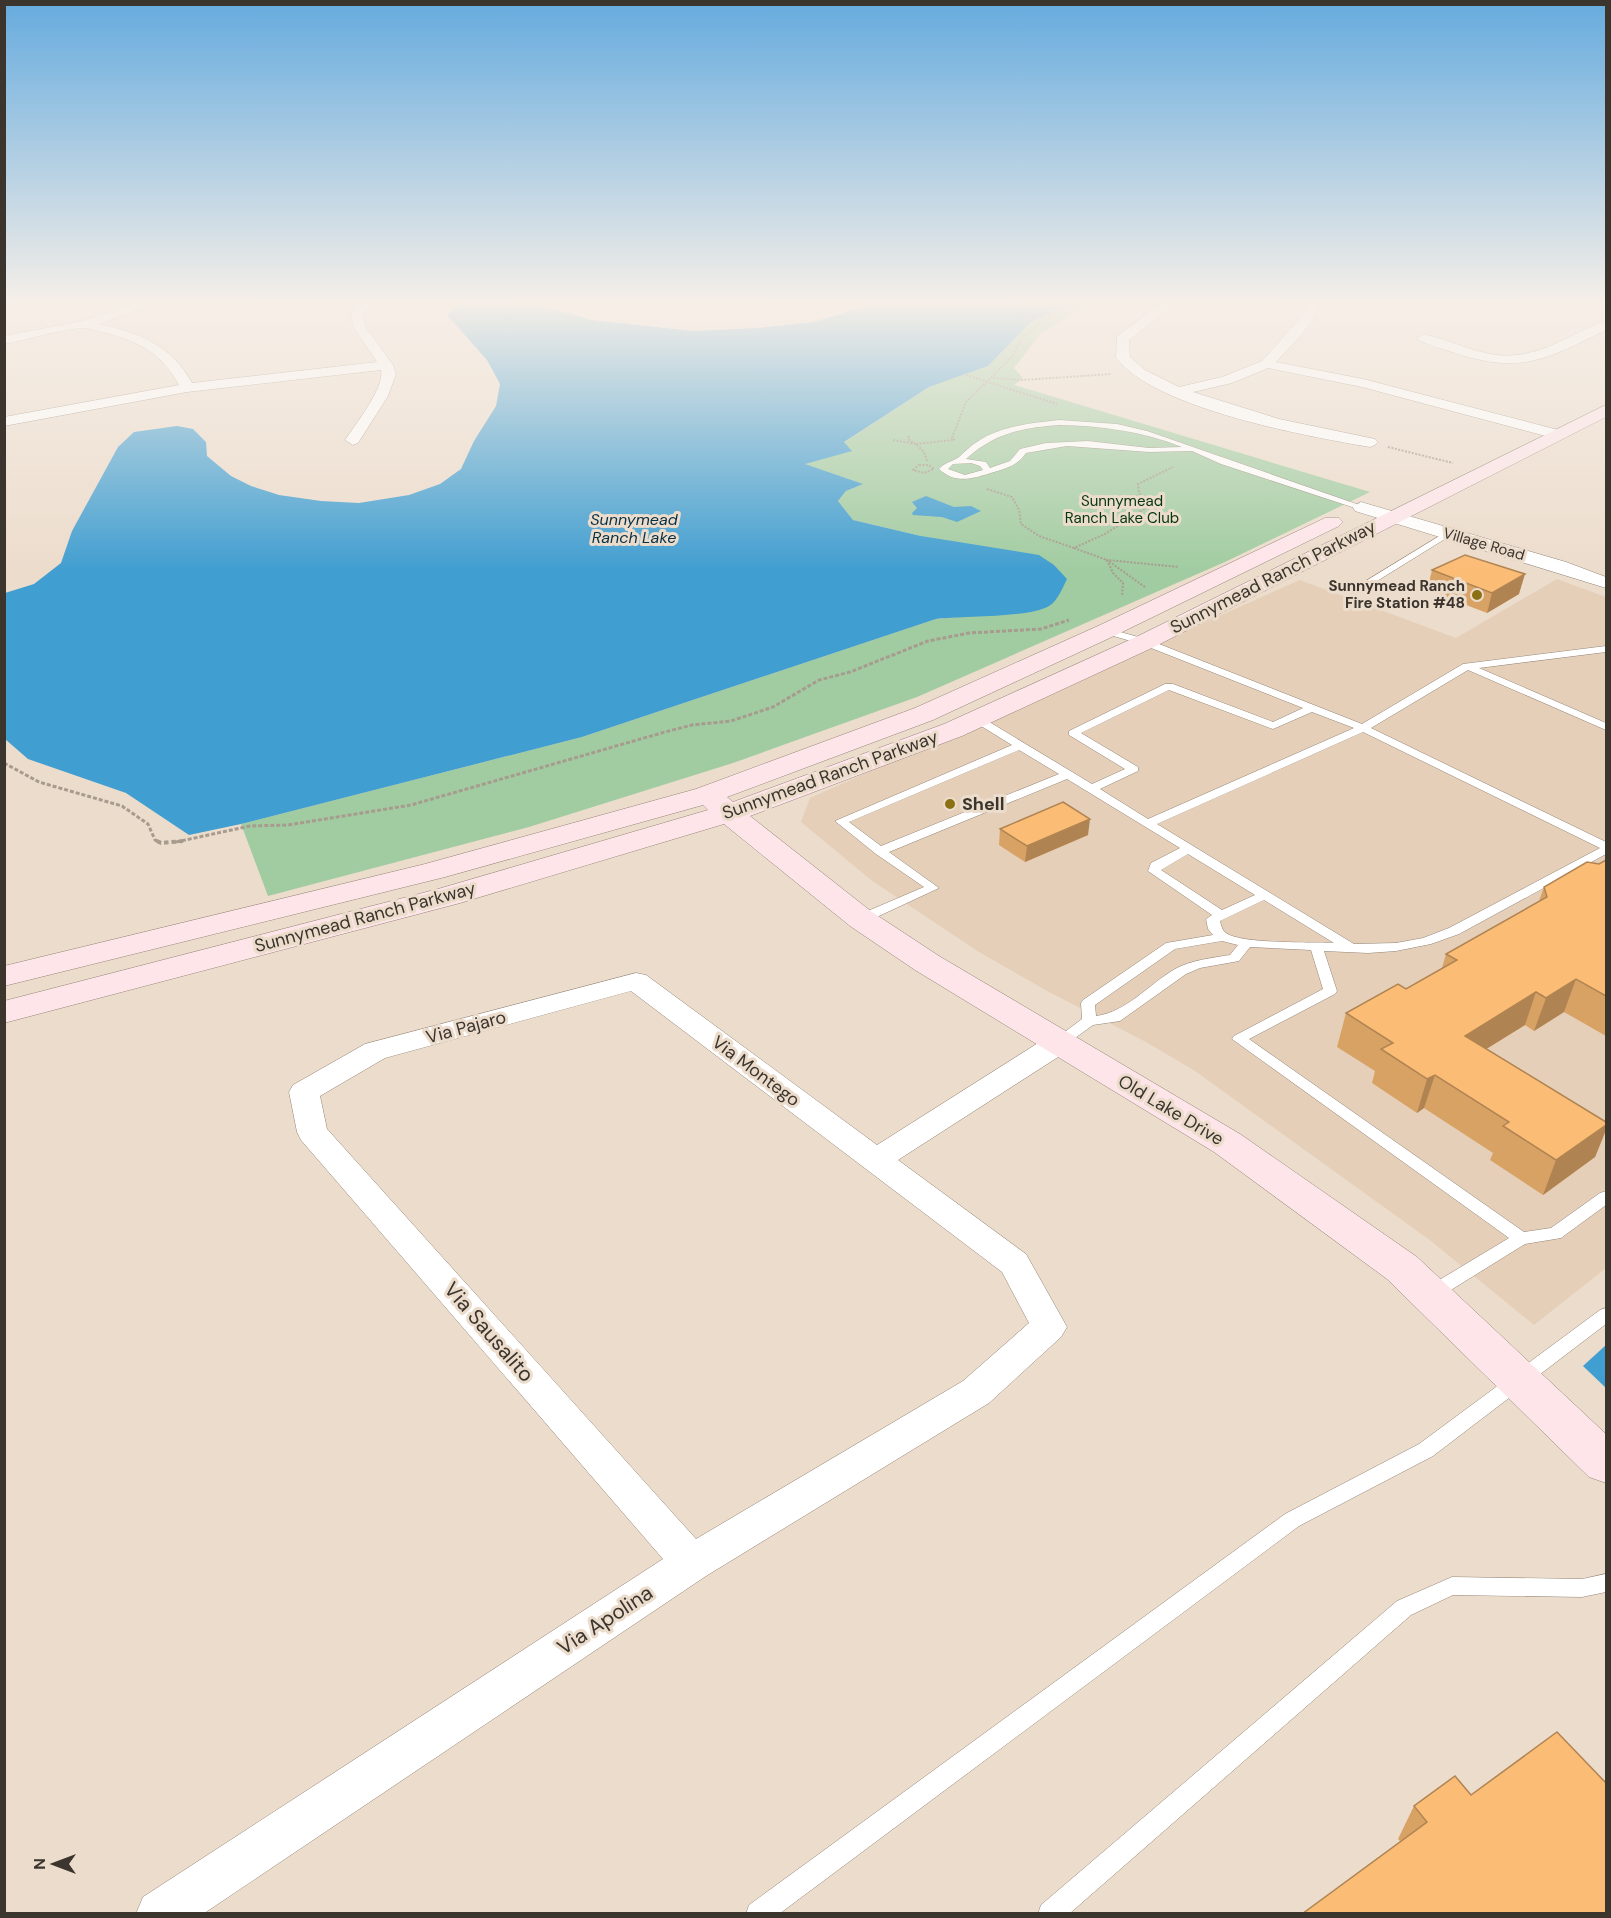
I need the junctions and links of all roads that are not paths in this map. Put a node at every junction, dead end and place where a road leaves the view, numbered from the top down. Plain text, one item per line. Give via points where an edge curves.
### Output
1 (173, 391) edge
2 (383, 391) edge
3 (1171, 391) edge
4 (1181, 391) edge
5 (1391, 391) edge
6 (1605, 391) edge
7 (1174, 392) junction
8 (1606, 410) edge
9 (4, 422) edge
10 (1528, 427) junction
11 (1557, 434) junction
12 (353, 440) dead end
13 (1370, 442) road end
14 (1193, 449) junction
15 (958, 461) junction
16 (988, 471) junction
17 (1361, 507) junction
18 (1391, 516) junction
19 (1449, 534) junction
20 (1606, 583) edge
21 (1353, 592) dead end
22 (1107, 631) junction
23 (1145, 642) junction
24 (1606, 649) edge
25 (1467, 666) junction
26 (1312, 708) junction
27 (977, 719) junction
28 (1606, 727) edge
29 (1363, 728) junction
30 (1021, 745) junction
31 (1070, 774) junction
32 (1093, 788) junction
33 (718, 804) junction
34 (1149, 823) junction
35 (1190, 848) junction
36 (1606, 848) edge
37 (880, 851) junction
38 (1265, 895) junction
39 (1221, 915) junction
40 (861, 919) junction
41 (1222, 937) junction
42 (1246, 943) junction
43 (1316, 946) junction
44 (1351, 948) junction
45 (4, 976) edge
46 (636, 981) joint
47 (4, 1012) edge
48 (1089, 1021) junction
49 (1059, 1043) junction
50 (304, 1092) joint
51 (876, 1160) junction
52 (1606, 1197) edge
53 (1521, 1238) junction
54 (1430, 1295) junction
55 (1606, 1316) edge
56 (1048, 1327) joint
57 (1522, 1381) junction
58 (1606, 1463) edge
59 (692, 1563) junction
60 (1606, 1583) edge
61 (160, 1914) edge
62 (758, 1914) edge
63 (1050, 1914) edge

1 - 9 street
2 - 12 street
3 - 7 street
4 - 7 street
5 - 10 street
6 - 10 main road, Sunnymead Ranch Parkway
7 - 13 street via 1326,435
8 - 11 main road, Sunnymead Ranch Parkway
10 - 11 street
10 - 17 main road, Sunnymead Ranch Parkway
11 - 18 main road, Sunnymead Ranch Parkway
14 - 15 lane via 1128,428 1040,425 981,441
14 - 16 lane via 1164,452 1063,442 1023,451 1007,467
14 - 17 lane
15 - 16 lane via 978,462
15 - 16 lane via 943,469 965,477
17 - 18 street, Village Road
17 - 22 main road, Sunnymead Ranch Parkway
18 - 19 street, Village Road
18 - 23 main road, Sunnymead Ranch Parkway
19 - 20 street, Village Road
19 - 21 lane
22 - 23 lane
22 - 33 main road, Sunnymead Ranch Parkway
23 - 26 lane
23 - 27 main road, Sunnymead Ranch Parkway
24 - 25 lane
25 - 28 lane
25 - 29 lane
26 - 29 lane
26 - 32 lane via 1273,726 1169,686 1073,733 1134,769
27 - 30 lane
27 - 33 main road, Sunnymead Ranch Parkway
29 - 34 lane
29 - 36 lane
30 - 31 lane
30 - 37 lane via 841,821
31 - 32 lane
31 - 37 lane
32 - 34 lane
33 - 40 main road, Old Lake Drive
33 - 45 main road, Sunnymead Ranch Parkway
33 - 47 main road, Sunnymead Ranch Parkway via 449,896
34 - 35 lane
35 - 38 lane
35 - 39 lane via 1155,866 1154,871
36 - 44 lane via 1454,931 1396,947
37 - 40 lane via 933,888
38 - 39 lane
38 - 44 lane
39 - 41 lane via 1213,923
40 - 49 main road, Old Lake Drive
41 - 42 lane
41 - 48 lane via 1171,946 1088,1003
42 - 43 lane
42 - 48 lane via 1234,958 1182,971 1115,1018
43 - 44 lane
43 - 53 lane via 1330,990 1239,1039
46 - 50 street, Via Pajaro via 375,1051
46 - 51 street, Via Montego
48 - 49 lane
49 - 51 street
49 - 54 main road, Old Lake Drive via 1227,1143 1402,1268
50 - 59 street, Via Sausalito via 312,1132
51 - 56 street, Via Montego via 1014,1263
52 - 53 lane via 1555,1234
53 - 54 lane
54 - 57 main road, Old Lake Drive
55 - 57 lane
56 - 59 street, Via Apolina via 976,1392
57 - 58 main road, Old Lake Drive
57 - 62 lane via 1426,1450 1292,1520
59 - 61 street, Via Apolina
60 - 63 lane via 1582,1588 1452,1586 1404,1608

